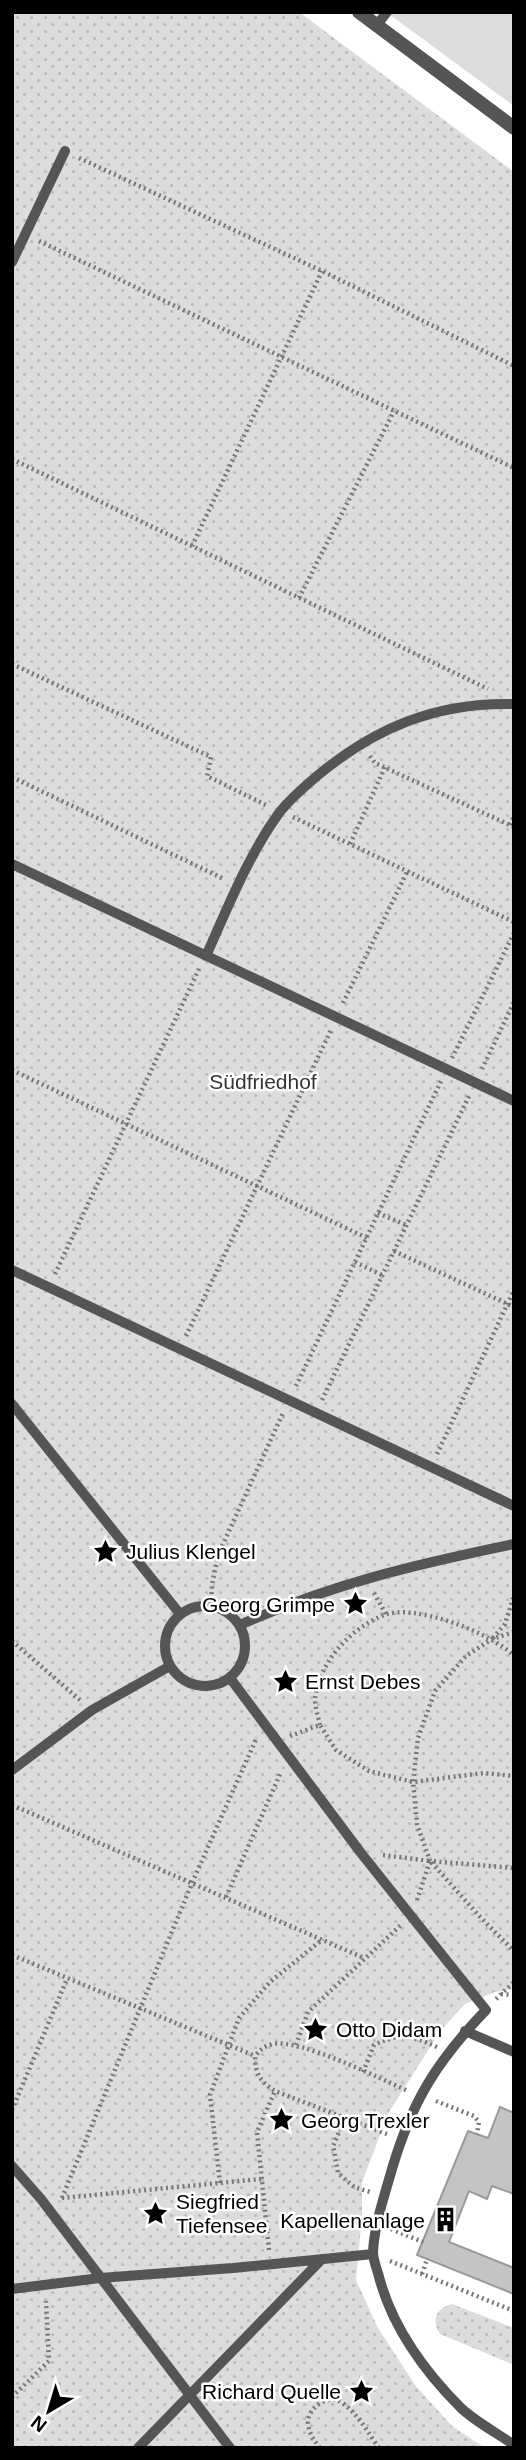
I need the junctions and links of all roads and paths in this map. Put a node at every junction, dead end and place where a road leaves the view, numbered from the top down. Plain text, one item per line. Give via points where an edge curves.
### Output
1 (359, 12) edge
2 (387, 12) edge
3 (377, 25) junction
4 (514, 128) edge
5 (65, 151) joint
6 (25, 235) junction
7 (12, 262) edge
8 (322, 271) junction
9 (281, 357) junction
10 (514, 366) edge
11 (394, 411) junction
12 (12, 459) edge
13 (514, 468) edge
14 (192, 546) junction
15 (299, 598) junction
16 (12, 664) edge
17 (490, 690) dead end
18 (514, 704) edge
19 (360, 744) junction
20 (385, 767) junction
21 (12, 777) edge
22 (280, 811) junction
23 (514, 816) edge
24 (512, 826) edge
25 (350, 844) junction
26 (12, 864) edge
27 (407, 872) junction
28 (238, 886) junction
29 (514, 922) edge
30 (514, 933) edge
31 (206, 956) junction
32 (514, 1002) edge
33 (337, 1017) junction
34 (447, 1069) junction
35 (12, 1070) edge
36 (475, 1083) junction
37 (514, 1101) edge
38 (126, 1124) junction
39 (257, 1186) junction
40 (378, 1213) junction
41 (406, 1225) junction
42 (367, 1238) junction
43 (394, 1251) junction
44 (355, 1262) junction
45 (12, 1270) edge
46 (382, 1275) junction
47 (49, 1287) junction
48 (514, 1290) edge
49 (507, 1304) junction
50 (514, 1307) edge
51 (180, 1349) junction
52 (289, 1401) junction
53 (12, 1404) edge
54 (316, 1413) junction
55 (431, 1467) junction
56 (514, 1506) edge
57 (514, 1544) edge
58 (368, 1577) junction
59 (514, 1595) edge
60 (211, 1605) junction
61 (180, 1614) junction
62 (386, 1614) junction
63 (240, 1625) junction
64 (514, 1632) edge
65 (492, 1639) junction
66 (12, 1641) edge
67 (514, 1656) edge
68 (170, 1665) junction
69 (230, 1678) junction
70 (92, 1710) junction
71 (263, 1723) junction
72 (320, 1726) junction
73 (277, 1741) junction
74 (289, 1756) junction
75 (12, 1770) edge
76 (514, 1776) edge
77 (413, 1782) junction
78 (12, 1805) edge
79 (361, 1853) junction
80 (430, 1861) junction
81 (514, 1868) edge
82 (192, 1883) junction
83 (226, 1897) junction
84 (412, 1916) junction
85 (323, 1939) junction
86 (514, 1951) edge
87 (12, 1955) edge
88 (364, 1958) junction
89 (67, 1979) junction
90 (514, 1982) edge
91 (501, 1994) junction
92 (514, 1995) edge
93 (140, 2009) junction
94 (486, 2010) junction
95 (465, 2031) junction
96 (229, 2045) junction
97 (296, 2045) junction
98 (448, 2051) junction
99 (514, 2052) edge
100 (255, 2056) junction
101 (363, 2071) junction
102 (275, 2091) junction
103 (420, 2095) junction
104 (12, 2110) edge
105 (345, 2118) junction
106 (477, 2134) dead end
107 (401, 2140) junction
108 (12, 2166) edge
109 (261, 2179) junction
110 (220, 2183) junction
111 (384, 2197) junction
112 (62, 2198) junction
113 (41, 2199) junction
114 (379, 2224) junction
115 (423, 2242) dead end
116 (373, 2254) junction
117 (322, 2259) junction
118 (428, 2259) dead end
119 (270, 2264) junction
120 (422, 2274) junction
121 (100, 2277) junction
122 (46, 2286) junction
123 (12, 2289) edge
124 (514, 2311) edge
125 (190, 2395) junction
126 (12, 2397) edge
127 (514, 2445) edge
128 (138, 2448) edge
129 (230, 2448) edge
130 (320, 2448) edge
131 (379, 2448) edge

1 - 3 street
2 - 3 lane
3 - 4 street
5 - 6 lane
5 - 8 path
6 - 7 lane
6 - 9 path
8 - 9 path
8 - 10 path
9 - 11 path
9 - 14 path
11 - 13 path
11 - 15 path
12 - 14 path
14 - 15 path
15 - 17 path
16 - 22 path via 211,757 207,776
18 - 19 lane via 440,710 400,723
19 - 20 path via 375,763
19 - 22 lane via 303,787
20 - 24 path
20 - 25 path
21 - 28 path
22 - 25 path
22 - 28 lane
23 - 24 path
25 - 27 path
26 - 31 lane
27 - 29 path
27 - 33 path
28 - 31 lane
30 - 34 path
31 - 33 lane
31 - 38 path
32 - 36 path
33 - 34 lane
33 - 39 path
34 - 36 lane
34 - 40 path
35 - 38 path
36 - 37 lane
36 - 41 path
38 - 39 path
38 - 47 path
39 - 42 path
39 - 51 path
40 - 41 path
40 - 42 path
41 - 43 path
42 - 44 path
43 - 46 path
43 - 49 path
44 - 46 path
44 - 52 path
45 - 47 lane
46 - 54 path
47 - 51 lane
48 - 49 path
49 - 50 path
49 - 55 path
51 - 52 lane
52 - 54 lane
52 - 60 path via 218,1555
53 - 61 lane
54 - 55 lane
55 - 56 lane
57 - 58 lane
58 - 62 path
58 - 63 lane
59 - 65 path via 505,1624
60 - 61 lane
60 - 63 lane
61 - 68 lane via 165,1640
62 - 65 path via 450,1620
62 - 72 path via 350,1636 325,1664 315,1700
63 - 69 lane via 246,1651
64 - 65 path
65 - 67 path
65 - 77 path via 466,1656 435,1691 418,1738
66 - 70 path
68 - 69 lane via 180,1677 200,1686
68 - 70 lane
69 - 71 lane
70 - 75 lane
71 - 73 lane
71 - 82 path
72 - 73 path
72 - 77 path via 336,1750 369,1771
73 - 74 lane
74 - 79 lane
74 - 83 path
76 - 77 path via 484,1773
77 - 80 path via 417,1824
78 - 82 path
79 - 80 path
79 - 84 lane
80 - 81 path
80 - 84 path
80 - 86 path
82 - 83 path
82 - 93 path
83 - 85 path
84 - 88 path
84 - 94 lane
85 - 88 path
85 - 96 path via 270,1982 239,2018
87 - 89 path
88 - 97 path via 307,2012
89 - 93 path
89 - 104 path
90 - 91 path
91 - 92 path
91 - 94 path
93 - 96 path
93 - 112 path
94 - 95 lane
95 - 98 lane
95 - 99 lane
96 - 100 path
96 - 110 path via 210,2095
97 - 100 path via 274,2043
97 - 101 path
98 - 101 path via 396,2035 374,2045
98 - 103 lane
100 - 102 path via 255,2070
101 - 103 path
102 - 105 path
102 - 109 path via 257,2132
103 - 106 path via 474,2116 479,2122
103 - 107 lane
105 - 107 path
105 - 111 path via 333,2146 338,2173 354,2188
107 - 111 lane
108 - 113 lane
109 - 110 path
109 - 119 path
110 - 112 path
111 - 114 lane
112 - 113 path
113 - 121 lane
114 - 115 path
114 - 116 lane
116 - 117 lane
116 - 120 path
116 - 127 lane via 393,2318 422,2364 463,2410
117 - 119 lane
117 - 125 lane
118 - 120 path
119 - 121 lane
120 - 124 path
121 - 122 lane
121 - 125 lane
122 - 123 lane
122 - 126 path via 49,2361
125 - 128 lane
125 - 129 lane
130 - 131 path via 307,2419 312,2409 335,2399 347,2407

